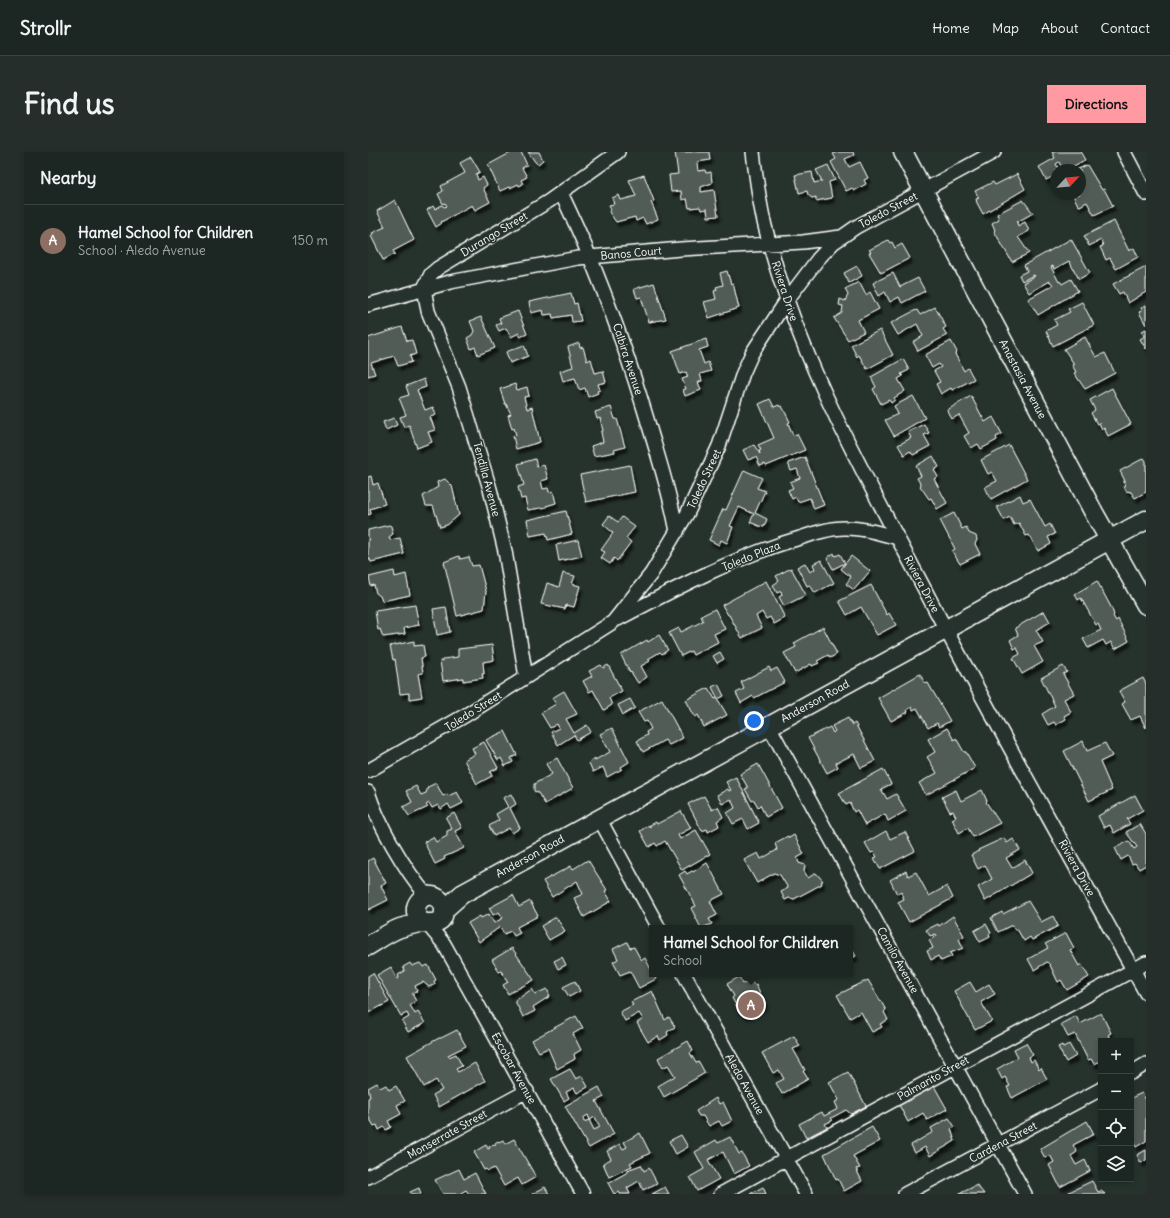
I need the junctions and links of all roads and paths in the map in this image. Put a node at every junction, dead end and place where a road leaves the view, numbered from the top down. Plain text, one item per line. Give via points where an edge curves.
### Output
1 (618, 152) edge
2 (753, 152) edge
3 (903, 152) edge
4 (994, 152) edge
5 (1124, 152) edge
6 (924, 191) junction
7 (561, 193) junction
8 (1146, 194) edge
9 (842, 237) junction
10 (770, 244) junction
11 (591, 257) junction
12 (424, 288) junction
13 (787, 300) junction
14 (368, 304) edge
15 (1146, 520) edge
16 (677, 532) junction
17 (898, 538) junction
18 (1109, 540) junction
19 (1146, 605) edge
20 (613, 622) junction
21 (946, 629) junction
22 (526, 677) junction
23 (769, 726) junction
24 (368, 771) edge
25 (368, 792) edge
26 (600, 818) junction
27 (429, 910) junction
28 (657, 925) edge
29 (368, 946) edge
30 (1146, 963) edge
31 (1133, 970) junction
32 (686, 977) edge
33 (1146, 993) edge
34 (1146, 1064) edge
35 (955, 1067) junction
36 (1134, 1071) edge
37 (527, 1091) junction
38 (1098, 1091) edge
39 (998, 1146) junction
40 (786, 1158) junction
41 (368, 1177) edge
42 (583, 1194) edge
43 (721, 1194) edge
44 (806, 1194) edge
45 (905, 1194) edge
46 (1025, 1194) edge

1 - 7 street, Durango Street
2 - 10 street, Riviera Drive
3 - 6 street, Anastasia Avenue
4 - 6 street, Toledo Street
5 - 8 street
6 - 9 street, Toledo Street
6 - 18 street, Anastasia Avenue
7 - 11 street, Calbira Avenue
7 - 12 street, Durango Street via 438,268 431,274
9 - 10 street, Banos Court
9 - 13 street, Toledo Street via 818,259
10 - 11 street, Banos Court
10 - 13 street, Riviera Drive
11 - 12 street, Banos Court via 546,263
11 - 16 street, Calbira Avenue via 643,404 673,507
12 - 14 street
12 - 22 street, Tendilla Avenue via 428,311 462,397 493,499 508,566
13 - 16 street, Toledo Street via 747,363 719,446
13 - 17 street, Riviera Drive via 815,370
15 - 18 street, Anderson Road
16 - 20 street, Toledo Street via 651,574
17 - 20 street, Toledo Plaza via 863,529 844,528 807,536 728,564
17 - 21 street, Riviera Drive
18 - 19 street, Anastasia Avenue
18 - 21 street, Anderson Road
20 - 22 street, Toledo Street
21 - 23 street, Anderson Road
21 - 31 street, Riviera Drive
22 - 24 street, Toledo Street via 444,729
23 - 26 street, Anderson Road
23 - 35 street, Camilo Avenue
25 - 27 street, Escobar Avenue via 377,814
26 - 27 street, Anderson Road
26 - 28 street
27 - 29 street
27 - 37 street, Escobar Avenue via 443,942
30 - 31 street, Palmarito Street
31 - 33 street, Riviera Drive
31 - 35 street, Palmarito Street
32 - 40 street, Aledo Avenue
34 - 36 street
35 - 39 street, Camilo Avenue
35 - 40 street, Palmarito Street
37 - 41 street, Monserrate Street
37 - 42 street, Escobar Avenue
38 - 39 street, Cardena Street
39 - 45 street, Cardena Street
39 - 46 street, Camilo Avenue
40 - 43 street, Palmarito Street
40 - 44 street, Aledo Avenue

